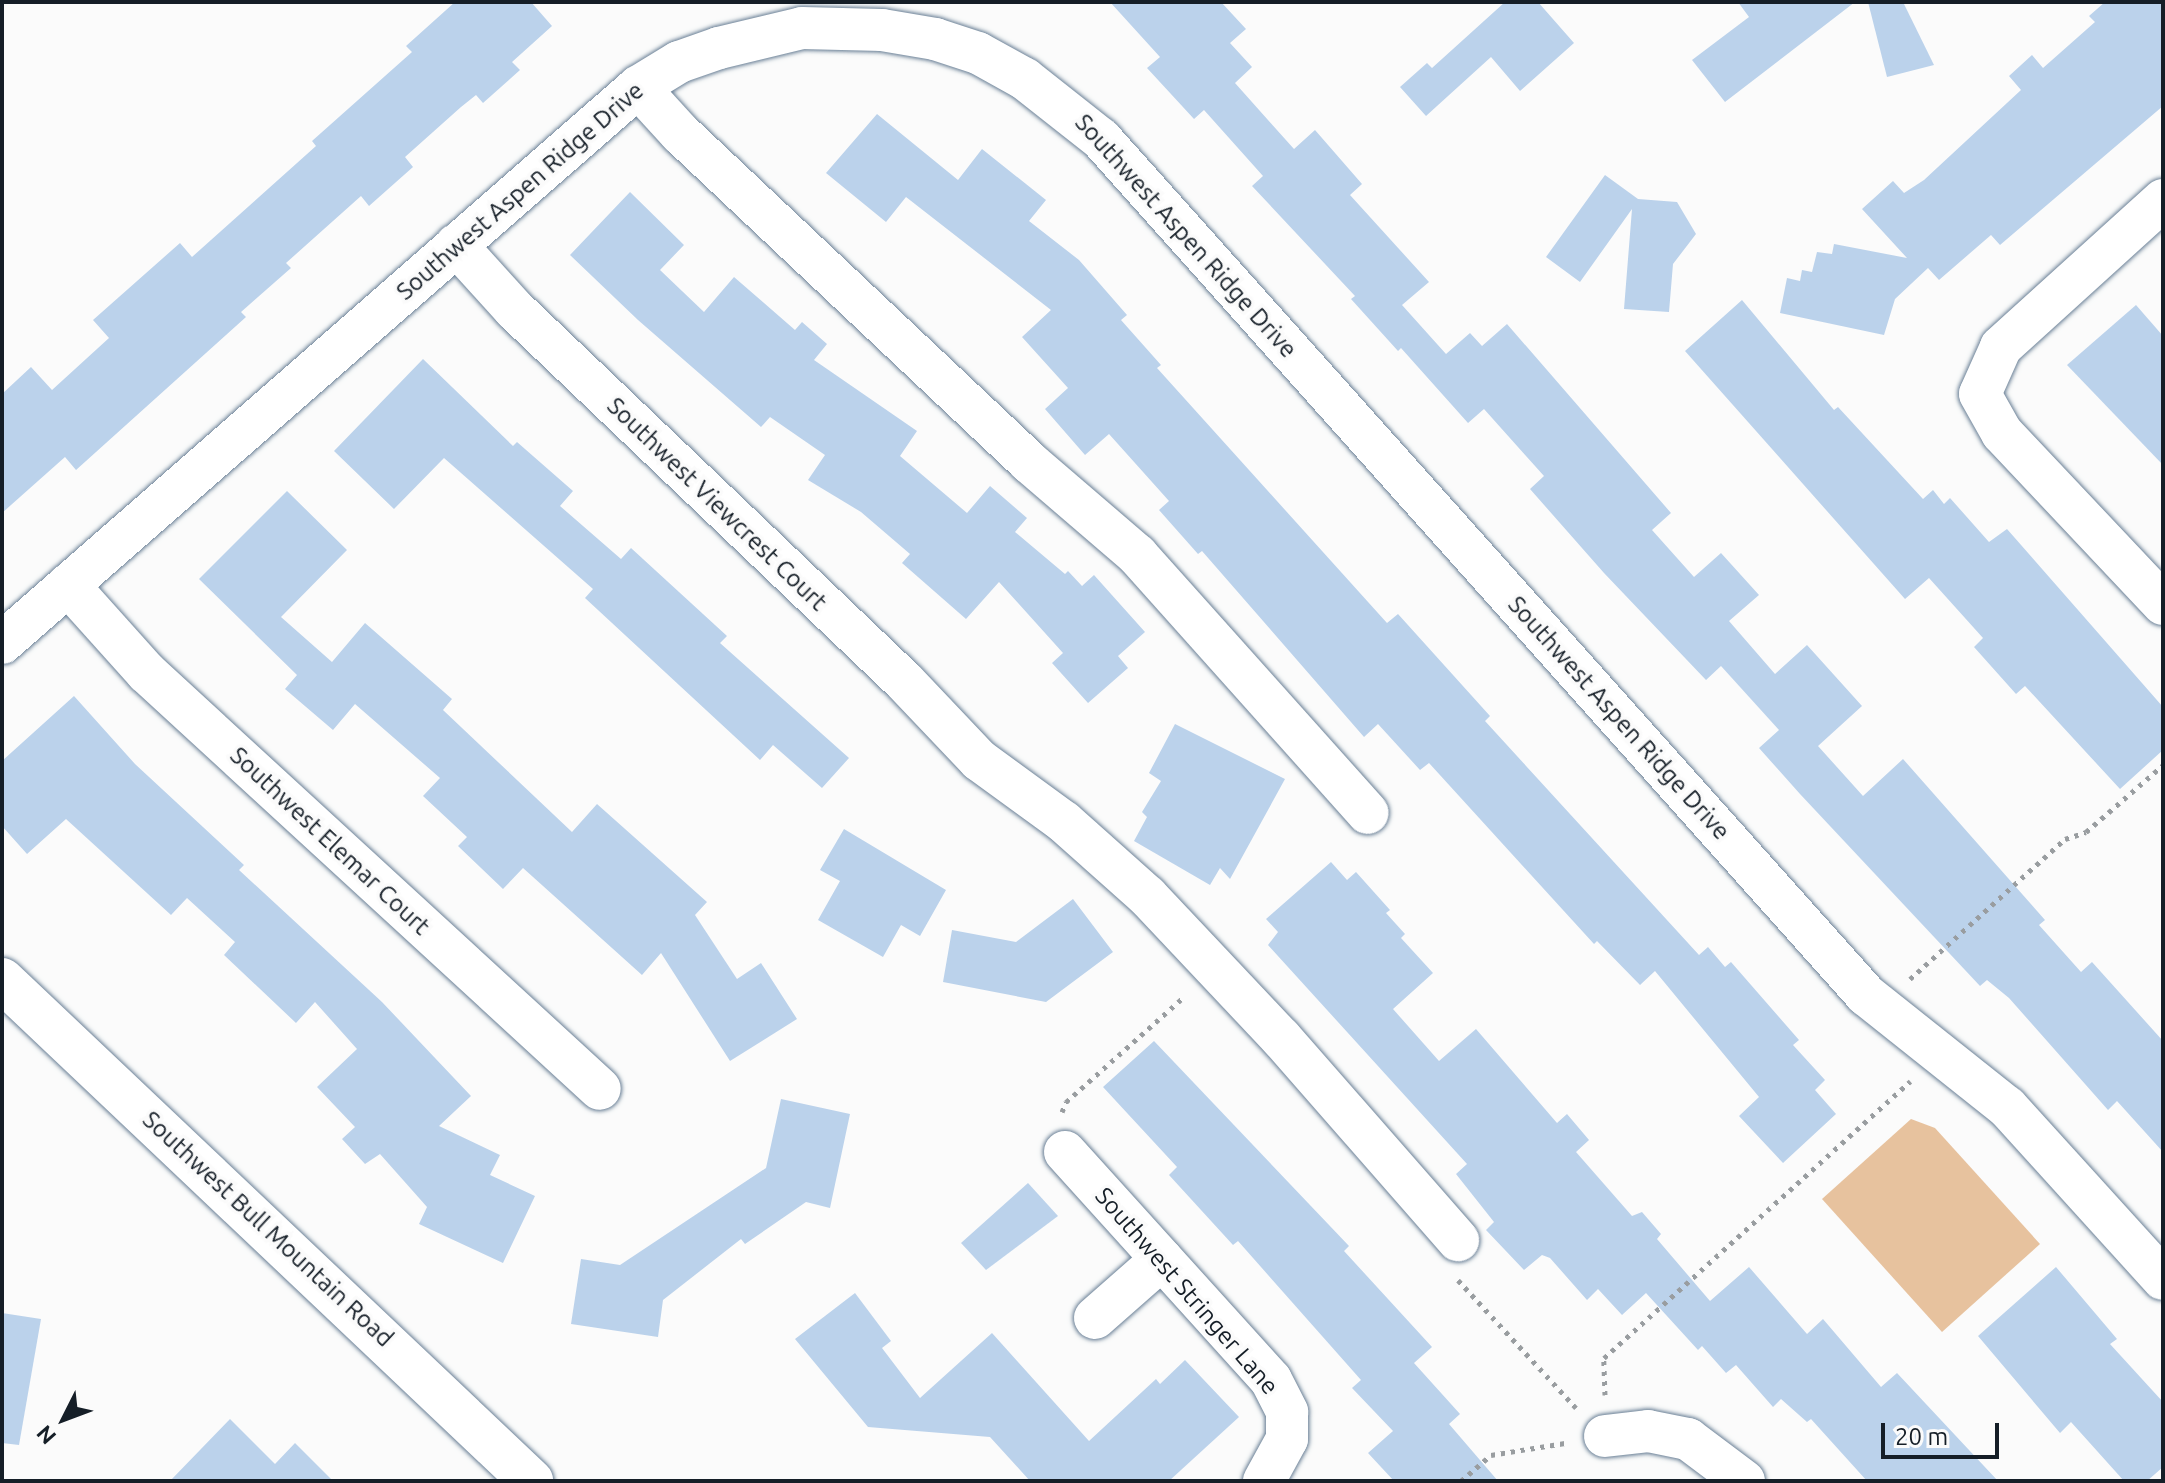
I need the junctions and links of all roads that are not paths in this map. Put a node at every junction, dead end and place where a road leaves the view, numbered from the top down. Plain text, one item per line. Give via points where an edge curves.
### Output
1 (638, 87) junction
2 (2163, 200) edge
3 (456, 245) junction
4 (68, 585) junction
5 (2163, 604) edge
6 (2, 643) edge
7 (1368, 813) dead end
8 (2, 980) edge
9 (600, 1089) dead end
10 (1065, 1152) road end
11 (1458, 1240) dead end
12 (1162, 1259) junction
13 (2163, 1279) edge
14 (1095, 1318) dead end
15 (1605, 1436) road end
16 (531, 1481) edge
17 (1264, 1481) edge
18 (1744, 1481) edge

1 - 3 street, Southwest Aspen Ridge Drive
1 - 7 street via 680,133 1029,462 1137,555
1 - 13 street, Southwest Aspen Ridge Drive via 679,62 759,36 802,28 882,30 978,53 1069,109 1880,1007 2007,1107
2 - 5 street via 2001,347 1980,394 2002,433
3 - 4 street, Southwest Aspen Ridge Drive
3 - 11 street, Southwest Viewcrest Court via 514,309 905,682 979,760 1112,862 1212,965
4 - 6 street, Southwest Aspen Ridge Drive
4 - 9 street, Southwest Elemar Court via 146,672
8 - 16 main road, Southwest Bull Mountain Road
10 - 12 street, Southwest Stringer Lane
12 - 14 street
12 - 17 street, Southwest Stringer Lane via 1271,1380 1287,1412 1287,1439
15 - 18 street via 1648,1431 1688,1439

